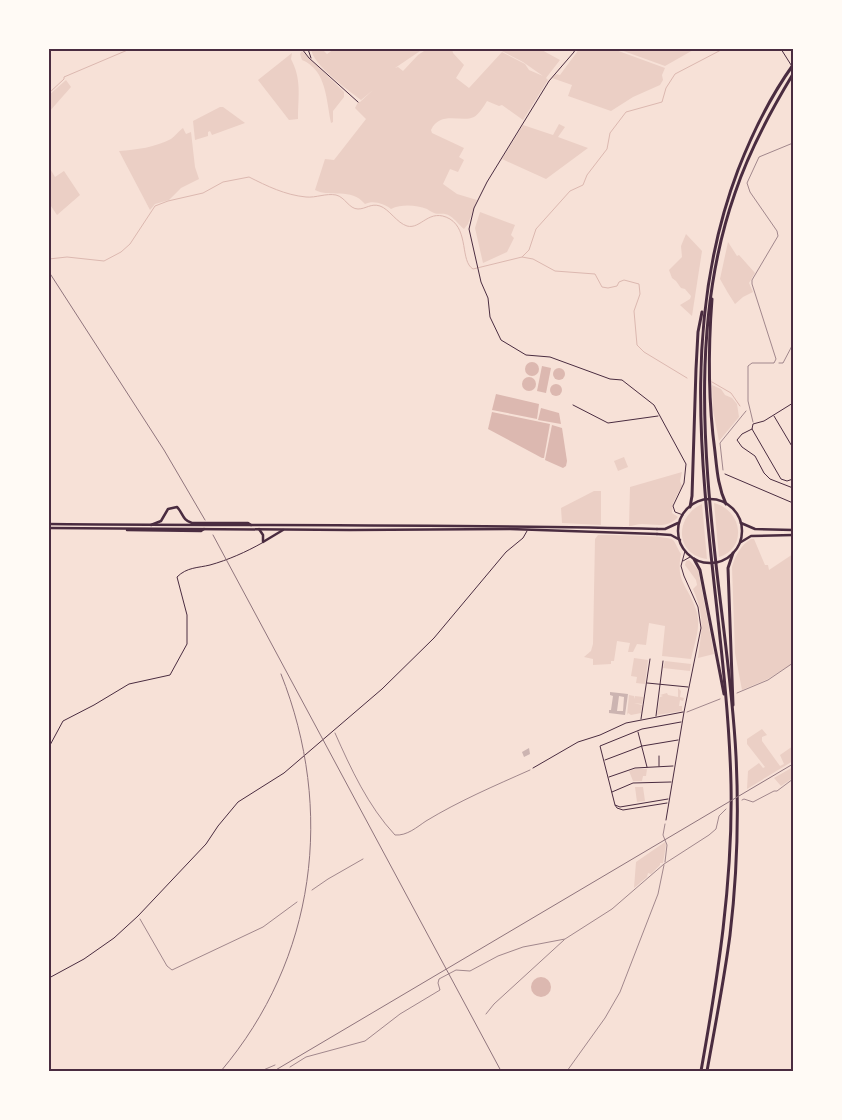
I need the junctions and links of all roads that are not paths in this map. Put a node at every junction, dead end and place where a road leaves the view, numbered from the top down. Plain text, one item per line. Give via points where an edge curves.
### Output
1 (302, 49) edge
2 (308, 49) edge
3 (574, 49) edge
4 (781, 49) edge
5 (313, 61) junction
6 (793, 67) edge
7 (793, 74) edge
8 (358, 102) dead end
9 (793, 143) edge
10 (714, 272) junction
11 (704, 309) junction
12 (793, 403) edge
13 (573, 405) dead end
14 (774, 415) junction
15 (659, 416) junction
16 (753, 425) junction
17 (752, 429) junction
18 (793, 448) edge
19 (726, 474) road end
20 (793, 479) edge
21 (793, 488) edge
22 (793, 503) edge
23 (726, 504) junction
24 (690, 507) junction
25 (683, 515) junction
26 (680, 522) junction
27 (741, 523) junction
28 (49, 525) edge
29 (150, 525) junction
30 (252, 526) junction
31 (259, 529) junction
32 (284, 529) junction
33 (793, 529) edge
34 (527, 530) junction
35 (793, 535) edge
36 (680, 540) junction
37 (263, 542) junction
38 (740, 542) junction
39 (685, 550) junction
40 (733, 553) junction
41 (692, 558) junction
42 (683, 561) junction
43 (650, 659) dead end
44 (663, 661) dead end
45 (646, 683) junction
46 (660, 684) junction
47 (689, 687) junction
48 (732, 708) junction
49 (727, 709) junction
50 (684, 712) junction
51 (656, 716) junction
52 (641, 719) junction
53 (682, 722) junction
54 (638, 731) junction
55 (679, 740) junction
56 (642, 746) junction
57 (49, 747) edge
58 (660, 756) dead end
59 (604, 760) junction
60 (674, 766) junction
61 (659, 767) junction
62 (534, 768) road end
63 (647, 768) junction
64 (608, 777) junction
65 (671, 782) junction
66 (612, 792) junction
67 (668, 799) junction
68 (668, 803) junction
69 (620, 808) junction
70 (666, 820) road end
71 (49, 978) edge
72 (700, 1071) edge
73 (707, 1071) edge

1 - 5 street
2 - 5 street
3 - 15 street via 562,68 549,80 474,208 469,229 481,282 500,340 526,355 550,357 610,379 622,380 654,405
4 - 6 street
5 - 8 street
6 - 11 highway via 754,132 730,192 714,248
7 - 10 highway via 747,161 726,222
9 - 16 lane via 759,157 747,184 778,233 752,280 776,356 775,362 749,364 748,401
10 - 23 highway via 708,369 720,490
10 - 48 highway via 707,332 705,419 709,489
11 - 24 highway via 698,332
11 - 49 highway via 700,369 704,490
12 - 14 street
13 - 15 street via 608,423
14 - 16 street
14 - 18 street
15 - 25 street via 686,464 684,483 673,506 675,512
16 - 17 street
17 - 20 street via 778,475 784,481
17 - 21 street via 742,434 737,440 739,443 755,456 770,479
19 - 22 street
23 - 24 main road via 708,500
23 - 27 main road via 735,511
24 - 25 main road
25 - 26 main road
26 - 30 main road via 670,528 657,529
26 - 36 main road
27 - 33 main road via 762,530
27 - 38 main road
28 - 29 main road
28 - 31 main road
29 - 30 main road
29 - 30 main road via 161,520 168,509 176,507 186,521 192,523 248,523
31 - 32 main road
31 - 37 main road
32 - 34 main road
32 - 37 main road
34 - 36 main road via 657,534 671,535
34 - 71 street via 434,638 382,689 284,773 238,802 206,844 114,938
35 - 38 main road via 748,536
36 - 39 main road
37 - 57 street via 211,565 183,570 177,577 188,615 187,644 170,675 129,684 63,722
38 - 40 main road
39 - 41 main road
39 - 42 street
40 - 41 main road via 714,563
40 - 48 highway via 728,568
41 - 42 street
41 - 49 highway via 700,570
42 - 47 street via 684,576 701,619
43 - 45 street
44 - 46 street
45 - 46 street
45 - 52 street
46 - 47 street
46 - 51 street
47 - 50 street
48 - 73 highway via 737,784 736,870 730,934
49 - 72 highway via 731,785 729,871 724,932
50 - 51 street
50 - 53 street
51 - 52 street
52 - 62 street via 578,742
53 - 54 street
53 - 55 street
54 - 56 street
54 - 59 street via 600,746
55 - 56 street
55 - 60 street
56 - 59 street
56 - 63 street
58 - 61 street
59 - 64 street
60 - 61 street
60 - 65 street
61 - 63 street
63 - 64 street via 635,768
64 - 66 street
65 - 66 street via 633,783
65 - 67 street
66 - 69 street via 615,805
67 - 68 street
67 - 69 street
68 - 69 street
68 - 70 street

